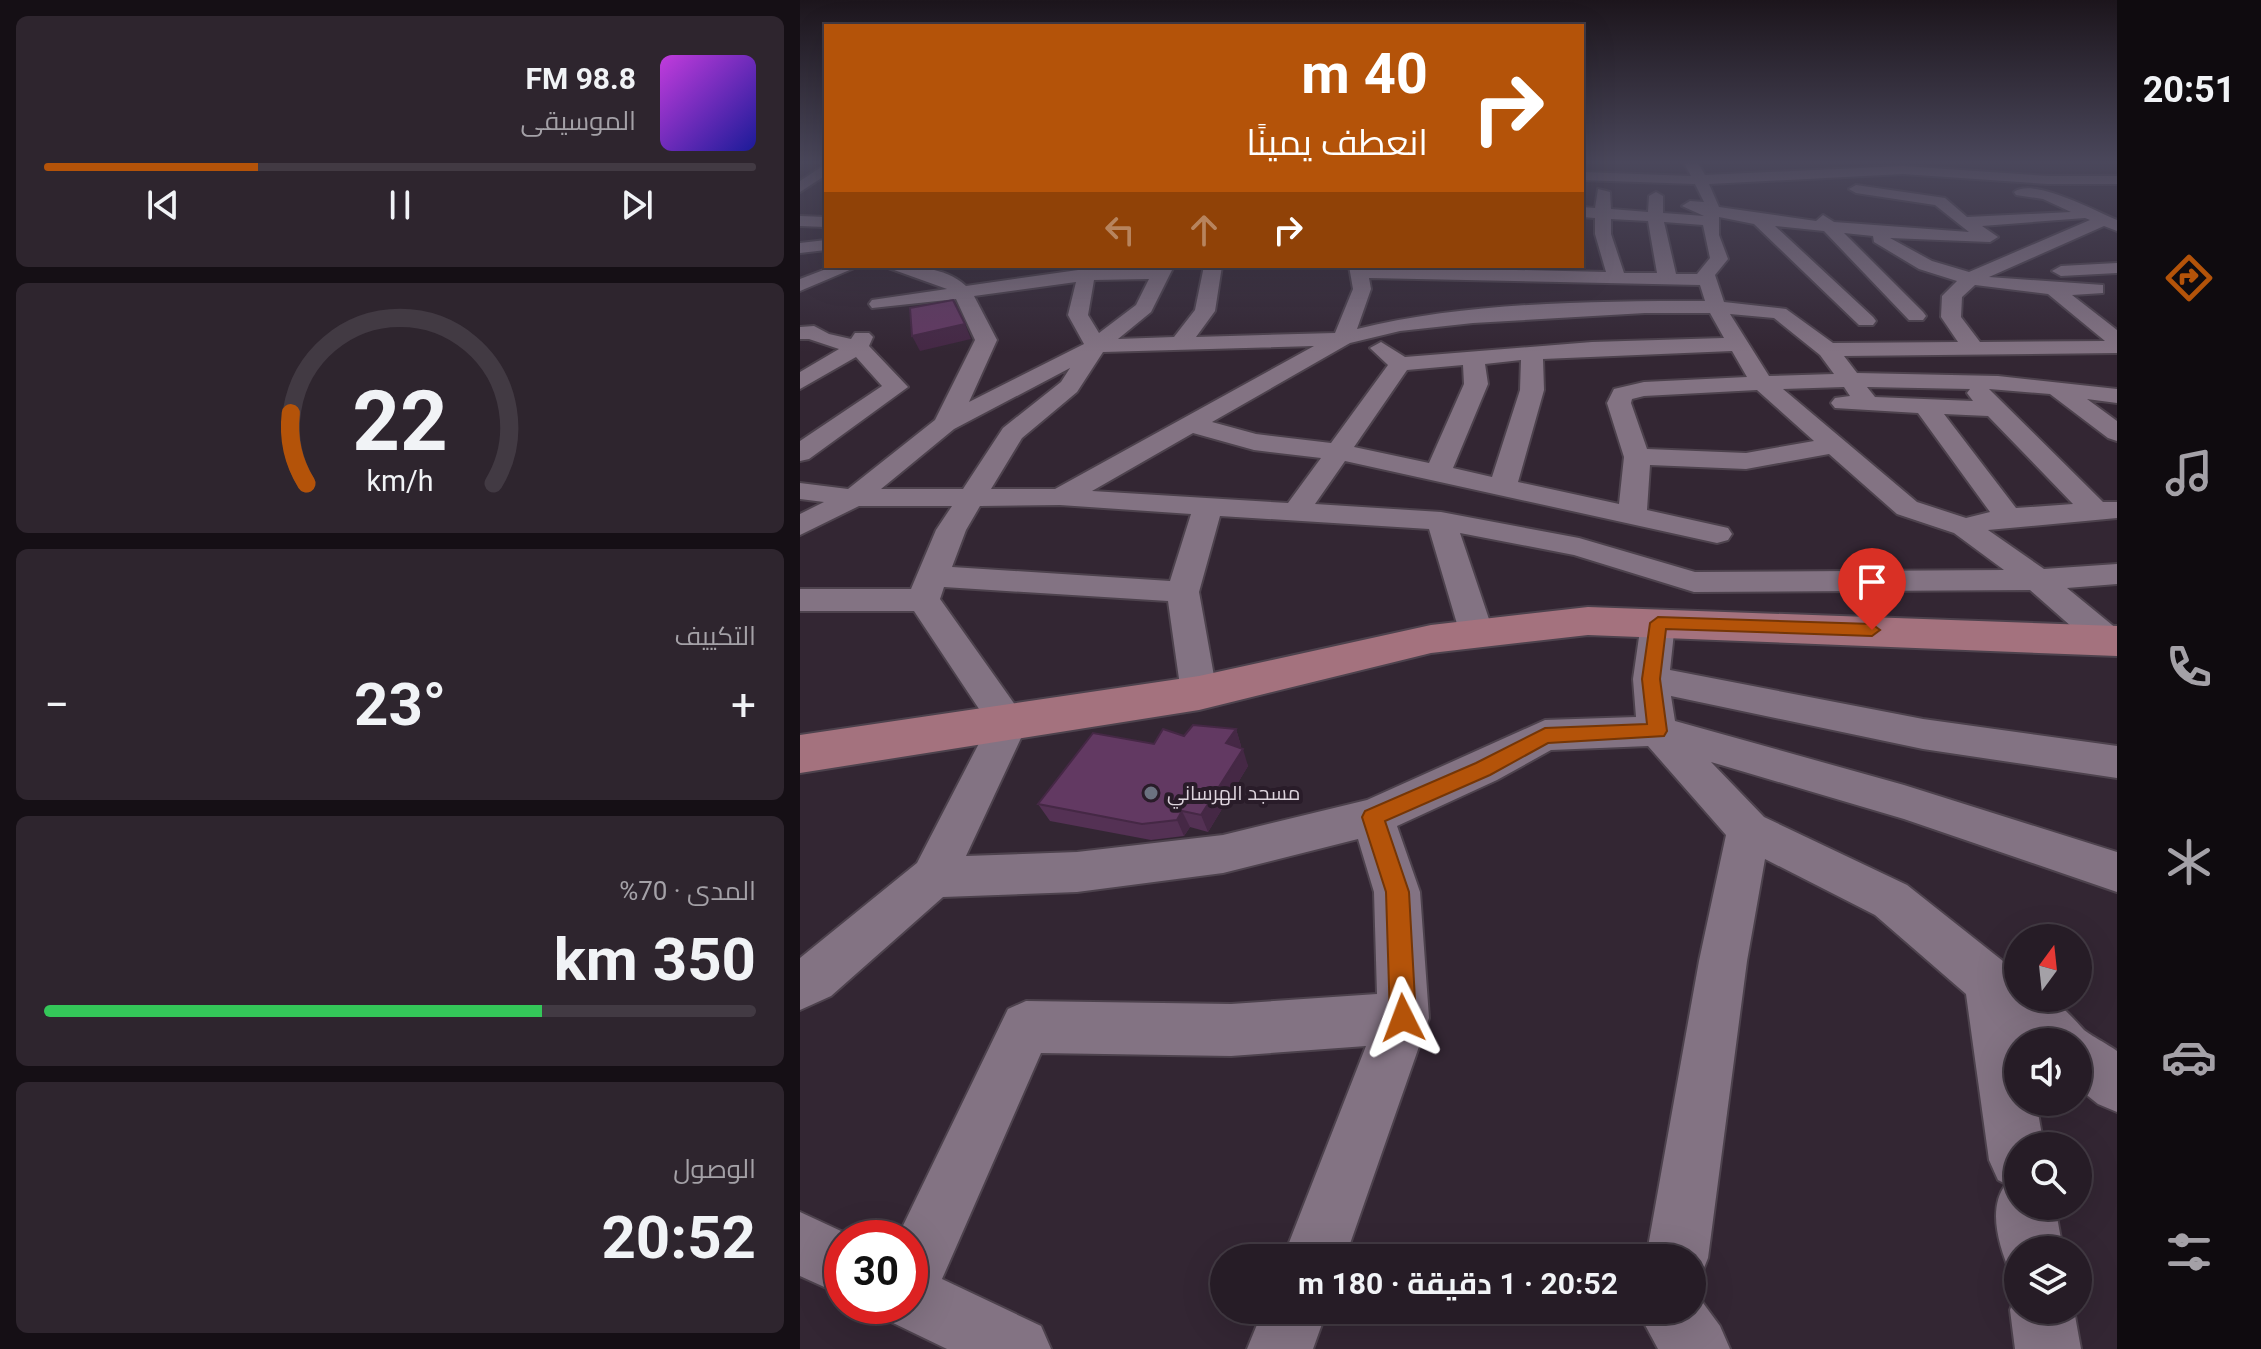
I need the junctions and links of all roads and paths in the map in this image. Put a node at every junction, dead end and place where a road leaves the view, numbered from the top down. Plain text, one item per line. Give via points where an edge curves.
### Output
1 (1607, 226) edge
2 (1653, 226) edge
3 (1712, 226) edge
4 (1765, 226) edge
5 (1828, 226) edge
6 (1857, 226) edge
7 (1971, 226) edge
8 (2105, 226) edge
9 (1873, 232) junction
10 (1584, 233) edge
11 (1610, 234) junction
12 (1990, 237) junction
13 (2096, 244) edge
14 (824, 245) edge
15 (800, 248) edge
16 (2028, 251) junction
17 (1603, 255) junction
18 (1648, 258) junction
19 (2010, 260) junction
20 (845, 268) edge
21 (900, 268) edge
22 (1213, 268) edge
23 (2117, 268) edge
24 (1163, 269) edge
25 (1358, 269) edge
26 (1086, 270) edge
27 (2063, 271) junction
28 (1046, 272) edge
29 (1519, 273) edge
30 (1624, 278) junction
31 (1971, 278) junction
32 (1669, 280) junction
33 (1708, 280) junction
34 (800, 285) edge
35 (2096, 289) junction
36 (964, 291) junction
37 (2055, 291) junction
38 (2117, 300) edge
39 (879, 304) junction
40 (1645, 307) junction
41 (1716, 307) junction
42 (1514, 315) junction
43 (1916, 316) dead end
44 (1866, 321) dead end
45 (800, 333) edge
46 (1353, 337) junction
47 (2117, 340) edge
48 (1181, 343) junction
49 (1739, 344) junction
50 (1096, 346) junction
51 (858, 347) junction
52 (1637, 347) junction
53 (2020, 347) junction
54 (2084, 347) junction
55 (2117, 347) edge
56 (1973, 348) junction
57 (1828, 350) junction
58 (1532, 353) junction
59 (1473, 358) junction
60 (1400, 364) junction
61 (2117, 370) edge
62 (1852, 378) junction
63 (1964, 378) junction
64 (800, 382) edge
65 (1762, 383) junction
66 (2054, 386) junction
67 (1644, 389) junction
68 (2117, 396) edge
69 (1866, 402) junction
70 (1789, 407) junction
71 (1926, 407) junction
72 (1996, 409) junction
73 (945, 424) junction
74 (1190, 424) junction
75 (800, 431) edge
76 (832, 431) junction
77 (2117, 433) edge
78 (1833, 446) junction
79 (1340, 452) junction
80 (800, 453) edge
81 (1637, 457) junction
82 (1438, 472) junction
83 (1503, 485) junction
84 (800, 491) edge
85 (972, 496) junction
86 (1060, 497) junction
87 (854, 498) junction
88 (1207, 509) junction
89 (2106, 510) edge
90 (1295, 513) junction
91 (1632, 515) junction
92 (2008, 517) junction
93 (1441, 521) junction
94 (800, 526) edge
95 (1964, 527) junction
96 (1717, 534) dead end
97 (2117, 574) edge
98 (2038, 580) junction
99 (928, 588) junction
100 (1183, 592) junction
101 (800, 600) edge
102 (1684, 610) junction
103 (1477, 634) junction
104 (2113, 641) edge
105 (1651, 679) junction
106 (1199, 693) junction
107 (1009, 723) junction
108 (1657, 731) junction
109 (800, 754) edge
110 (2117, 762) edge
111 (1373, 817) junction
112 (1749, 830) junction
113 (2117, 872) edge
114 (933, 877) junction
115 (1990, 984) junction
116 (800, 985) edge
117 (1403, 1018) junction
118 (2045, 1028) edge
119 (2092, 1065) edge
120 (2117, 1085) edge
121 (2014, 1132) edge
122 (928, 1241) edge
123 (800, 1243) edge
124 (1319, 1244) edge
125 (1679, 1244) edge
126 (824, 1255) edge
127 (928, 1306) edge
128 (1290, 1324) edge
129 (1679, 1324) edge
130 (2044, 1324) edge
131 (1018, 1349) edge
132 (1280, 1349) edge
133 (1697, 1349) edge
134 (2048, 1349) edge

1 - 11 street
2 - 18 street
3 - 33 street via 1719,259 1706,274
4 - 44 street
5 - 43 street
6 - 9 street
7 - 12 street
8 - 13 street
9 - 12 street
9 - 31 street via 1889,246
10 - 11 street
11 - 17 street
12 - 16 street
13 - 16 street
14 - 15 street
16 - 19 street
17 - 18 street
17 - 30 street
18 - 32 street
19 - 27 street via 2041,272
19 - 31 street
20 - 34 street
21 - 36 street via 949,278
21 - 39 street
22 - 48 street via 1205,311
23 - 27 street
24 - 26 street
24 - 50 street via 1144,308
25 - 29 street
25 - 46 street via 1362,289
26 - 28 street
26 - 50 street via 1078,315
27 - 35 street
28 - 36 street
29 - 30 street
29 - 42 street
30 - 32 street
30 - 40 street
31 - 37 street
31 - 56 street via 1952,296 1951,317
32 - 33 street
33 - 41 street
35 - 37 street
35 - 38 street
36 - 39 street
36 - 73 street via 986,340
37 - 47 street
39 - 51 street
40 - 41 street
40 - 42 street
40 - 52 street
41 - 49 street
41 - 57 street via 1779,313
42 - 46 street via 1400,325
45 - 51 street via 814,332 822,339
46 - 48 street
46 - 60 street
46 - 74 street
48 - 50 street
49 - 52 street
49 - 65 street
50 - 73 street
50 - 85 street via 1069,387 1012,433
51 - 64 street
51 - 76 street via 896,387
52 - 58 street
52 - 67 street
53 - 54 street
53 - 56 street
53 - 66 street
54 - 55 street
54 - 61 street
56 - 57 street
57 - 62 street
58 - 59 street
58 - 83 street via 1532,390
59 - 60 street
59 - 82 street via 1476,384
60 - 79 street
62 - 63 street
62 - 65 street
62 - 69 street
63 - 66 street
63 - 72 street
65 - 67 street
65 - 70 street
66 - 68 street
66 - 77 street
67 - 81 street via 1622,394 1619,403
69 - 70 street
69 - 71 street
70 - 78 street
71 - 72 street
71 - 92 street
72 - 89 street
73 - 87 street
74 - 79 street via 1254,442
74 - 86 street
75 - 76 street
76 - 80 street
78 - 81 street via 1746,461
78 - 95 street via 1907,508
79 - 82 street
79 - 90 street
81 - 91 street
82 - 83 street
83 - 91 street
84 - 87 street
85 - 86 street
85 - 87 street
85 - 99 street via 951,530
86 - 88 street
87 - 94 street
88 - 90 street
88 - 100 street
89 - 92 street
90 - 93 street
91 - 96 street
92 - 95 street
93 - 102 street via 1579,547
93 - 103 street
95 - 98 street
97 - 98 street
98 - 102 street
98 - 104 street
99 - 100 street
99 - 101 street
99 - 107 street
100 - 106 street
102 - 103 main road
102 - 104 main road
102 - 105 street
103 - 106 main road via 1431,639
105 - 108 street
105 - 110 street via 1923,734
106 - 107 main road
107 - 109 main road
107 - 114 street
108 - 111 street via 1545,735 1483,769
108 - 112 street
108 - 113 street via 1904,802
111 - 114 street via 1223,854 1077,872
111 - 117 street via 1397,892
112 - 115 street via 1891,900
112 - 125 street
114 - 116 street
115 - 118 street
115 - 121 street
117 - 122 street via 1231,1030 1026,1027
117 - 124 street
119 - 120 street
123 - 126 street
127 - 131 street
128 - 132 street
129 - 133 street
130 - 134 street

